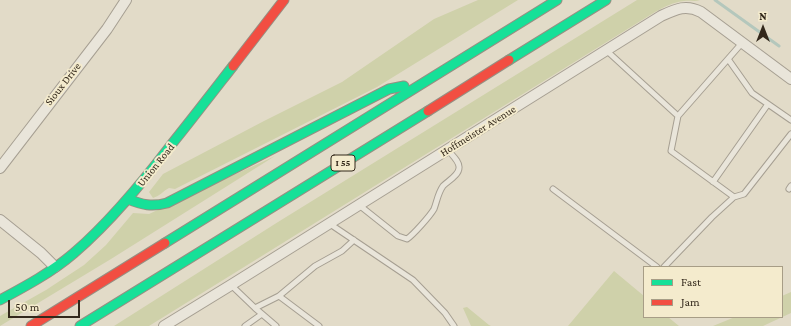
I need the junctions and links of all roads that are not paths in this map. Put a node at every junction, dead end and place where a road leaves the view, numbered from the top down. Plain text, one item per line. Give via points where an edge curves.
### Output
1 (126, 0) edge
2 (284, 0) edge
3 (558, 0) edge
4 (606, 0) edge
5 (742, 43) junction
6 (607, 50) junction
7 (728, 59) junction
8 (791, 79) edge
9 (423, 82) junction
10 (768, 104) junction
11 (678, 116) junction
12 (791, 120) edge
13 (791, 134) edge
14 (448, 150) junction
15 (0, 168) edge
16 (713, 182) junction
17 (553, 189) dead end
18 (734, 197) junction
19 (128, 199) junction
20 (360, 205) junction
21 (0, 220) edge
22 (330, 224) junction
23 (354, 240) junction
24 (656, 266) edge
25 (665, 266) edge
26 (55, 267) junction
27 (231, 285) junction
28 (279, 296) junction
29 (0, 300) edge
30 (255, 308) junction
31 (262, 314) junction
32 (31, 326) edge
33 (80, 326) edge
34 (164, 326) edge
35 (244, 326) edge
36 (276, 326) edge
37 (319, 326) edge
38 (454, 326) edge

1 - 15 street, Sioux Drive via 107,29
2 - 19 main road, Union Road
3 - 9 main road, I 55
4 - 33 main road, I 55
5 - 6 street, Hoffmeister Avenue via 701,12 686,8 662,16
5 - 7 lane
5 - 8 street, Hoffmeister Avenue
6 - 11 lane
6 - 14 street, Hoffmeister Avenue
7 - 10 lane via 752,93
7 - 11 lane
9 - 19 main road via 389,89 167,203 146,206
9 - 32 main road, I 55
10 - 12 lane
10 - 16 lane
11 - 16 lane via 671,151
13 - 18 lane via 744,194
14 - 20 street, Hoffmeister Avenue
14 - 20 lane via 460,167 458,172 443,186 434,210 412,236 407,239 398,236
16 - 18 lane
17 - 24 lane
18 - 25 lane
19 - 26 main road, Union Road via 82,246
20 - 22 street, Hoffmeister Avenue
21 - 26 street
22 - 23 lane
22 - 27 street, Hoffmeister Avenue
23 - 28 lane via 342,251 315,266
23 - 38 lane via 413,280
26 - 29 main road, Union Road
27 - 30 lane
27 - 34 street, Hoffmeister Avenue
28 - 30 lane
28 - 37 lane
30 - 31 lane
31 - 35 lane
31 - 36 lane

